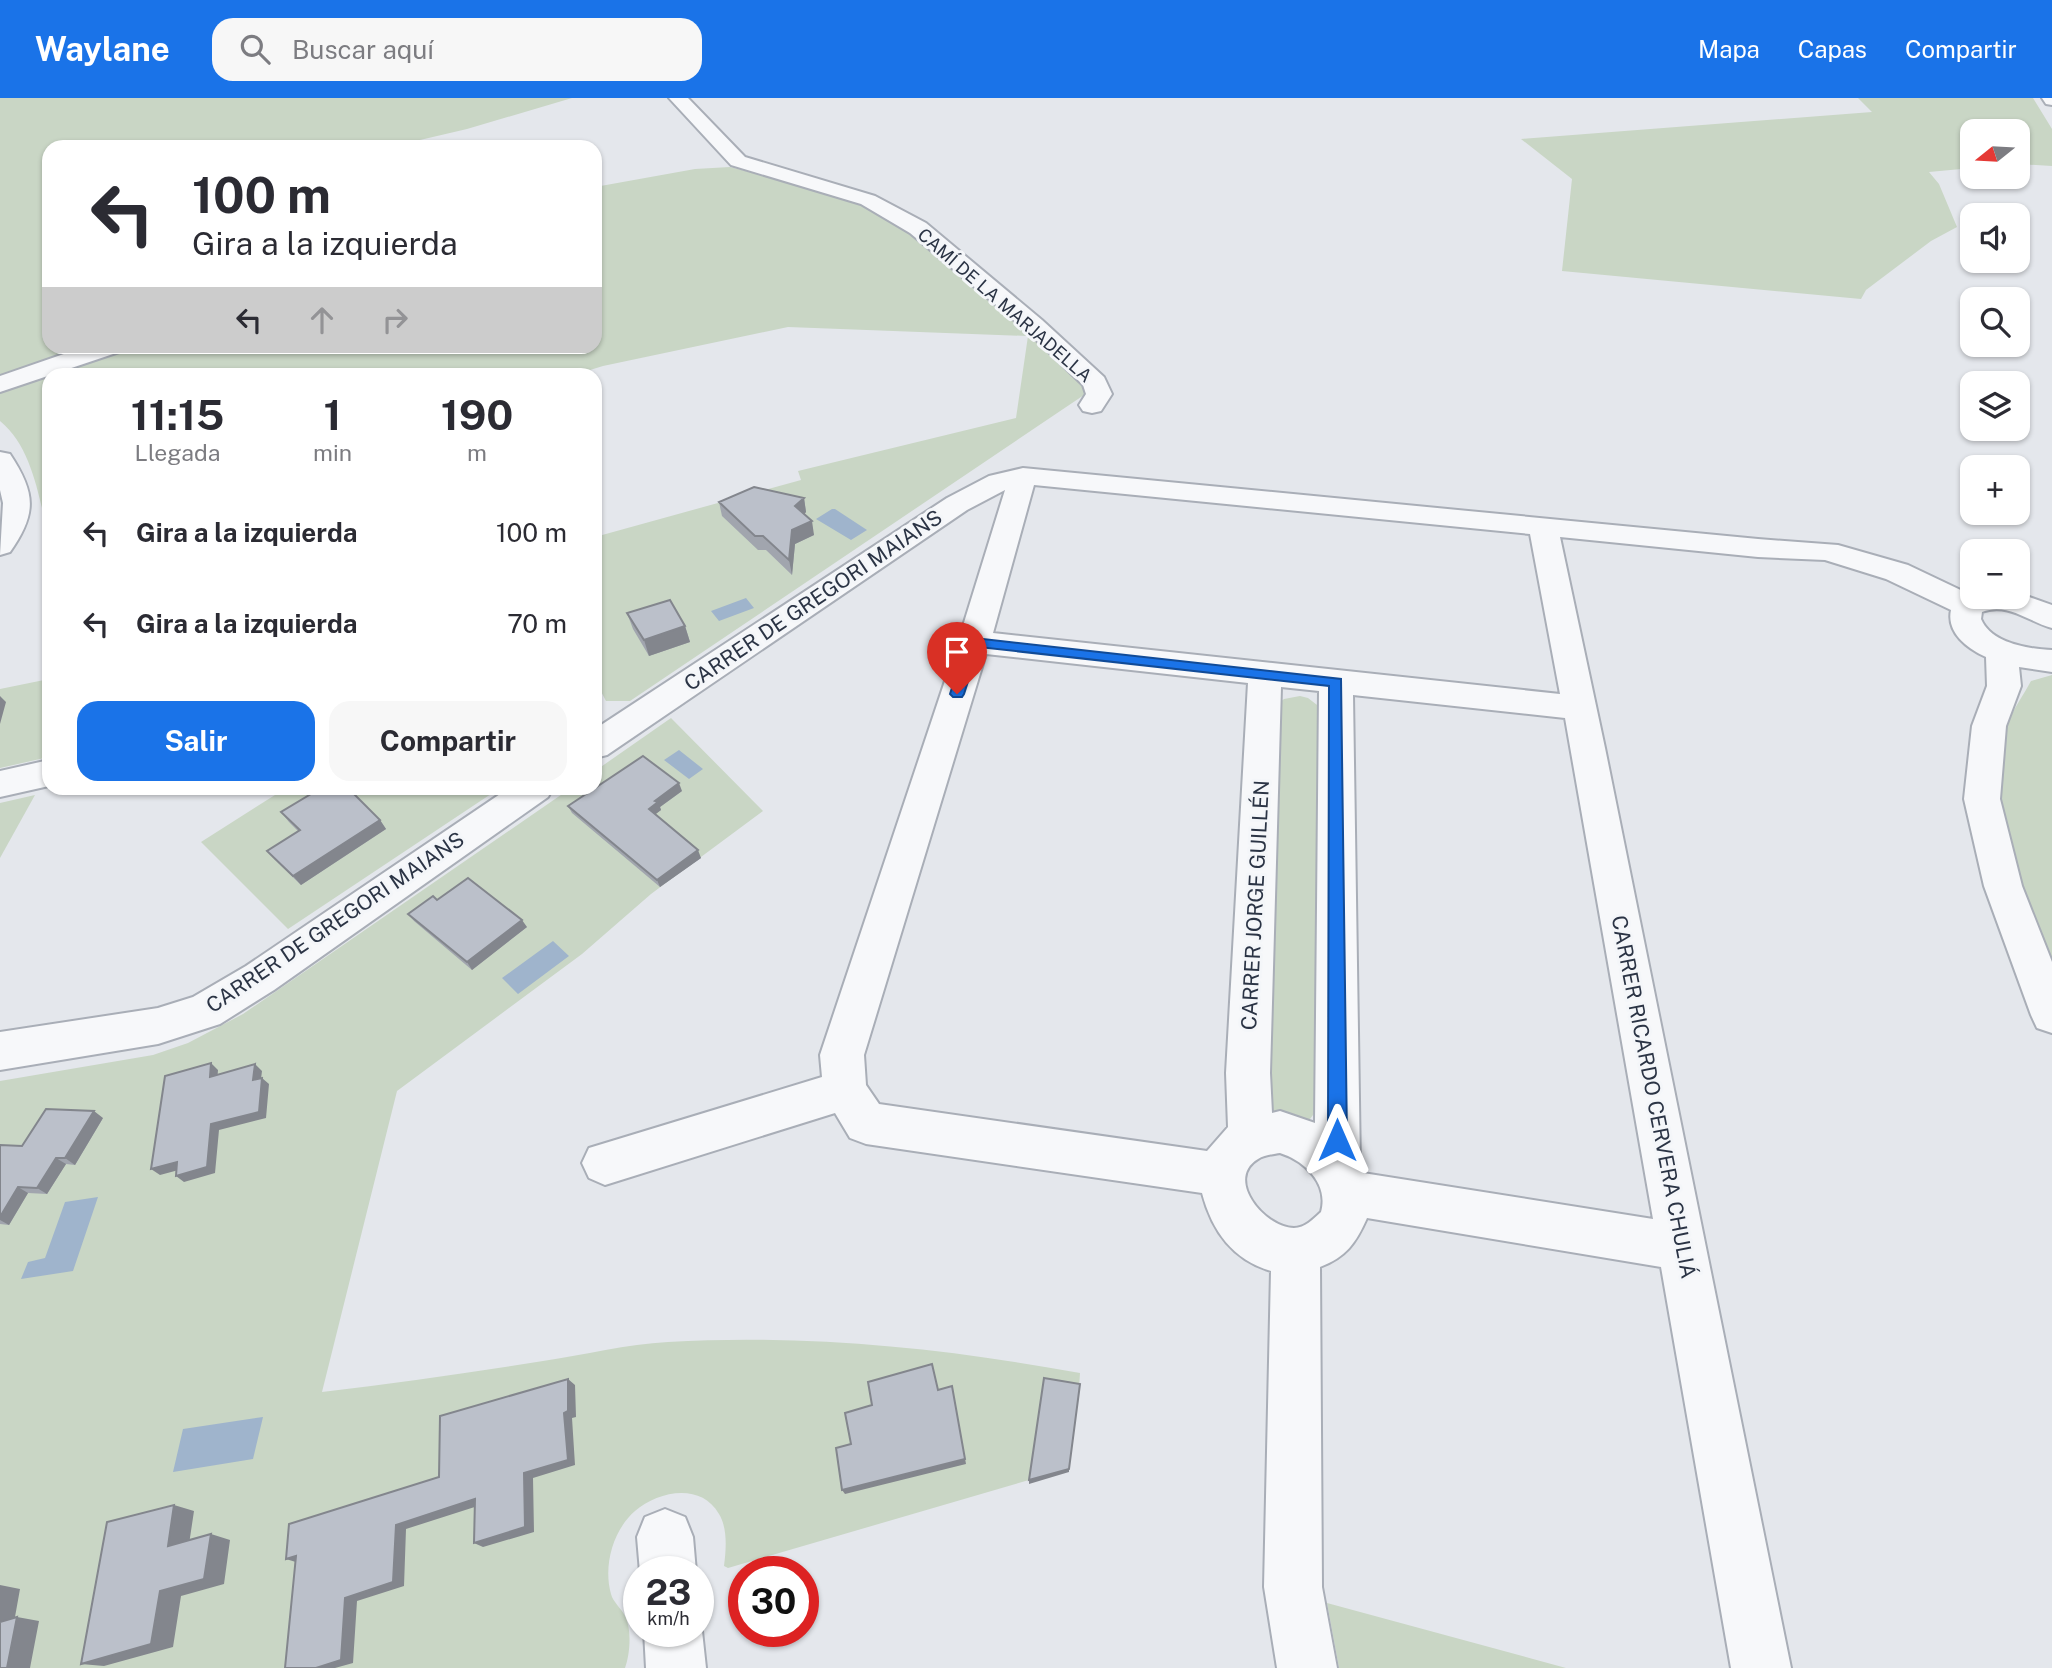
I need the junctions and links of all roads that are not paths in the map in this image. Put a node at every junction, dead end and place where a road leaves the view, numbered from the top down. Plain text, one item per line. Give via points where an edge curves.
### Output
1 (678, 98) edge
2 (89, 354) edge
3 (48, 368) edge
4 (42, 370) edge
5 (0, 384) edge
6 (1092, 405) dead end
7 (0, 460) edge
8 (1011, 479) junction
9 (1544, 527) junction
10 (0, 546) edge
11 (1960, 602) edge
12 (2030, 607) edge
13 (1966, 609) edge
14 (2052, 618) edge
15 (974, 642) junction
16 (2002, 653) junction
17 (2052, 661) edge
18 (1265, 673) junction
19 (1336, 682) junction
20 (1580, 708) junction
21 (602, 738) edge
22 (42, 775) edge
23 (0, 784) edge
24 (525, 795) edge
25 (2052, 1015) edge
26 (0, 1051) edge
27 (845, 1090) junction
28 (1251, 1137) junction
29 (604, 1163) dead end
30 (1224, 1175) junction
31 (1342, 1180) junction
32 (1683, 1247) junction
33 (1296, 1251) junction
34 (674, 1647) edge
35 (676, 1668) edge
36 (1307, 1668) edge
37 (1761, 1668) edge

1 - 6 street, CAMÍ DE LA MARJADELLA via 738,161 868,200 918,228 1095,382 1100,394
2 - 3 street
4 - 5 street
7 - 10 street via 14,486 19,512
8 - 9 street
8 - 15 street
8 - 21 street, CARRER DE GREGORI MAIANS via 976,492 893,544
9 - 11 street via 1827,551 1896,572
9 - 20 street, CARRER RICARDO CERVERA CHULIÁ
12 - 14 street
13 - 16 street via 1965,622 1972,632
15 - 18 street
15 - 27 street via 842,1055
16 - 17 street
16 - 25 street via 2004,685 1989,726 1982,799 2003,886
18 - 19 street
18 - 28 street, CARRER JORGE GUILLÉN via 1248,1073
19 - 20 street
19 - 31 street
20 - 32 street, CARRER RICARDO CERVERA CHULIÁ
22 - 23 street
24 - 26 street, CARRER DE GREGORI MAIANS via 205,1011 158,1026
27 - 29 street
27 - 30 street via 866,1123
28 - 30 street via 1235,1149
28 - 31 street via 1280,1132 1315,1144
30 - 33 street via 1221,1185 1226,1206 1242,1229 1273,1248
31 - 32 street
31 - 33 street via 1346,1209 1332,1236 1315,1247
32 - 37 street, CARRER RICARDO CERVERA CHULIÁ
33 - 36 street via 1293,1587
34 - 35 street

